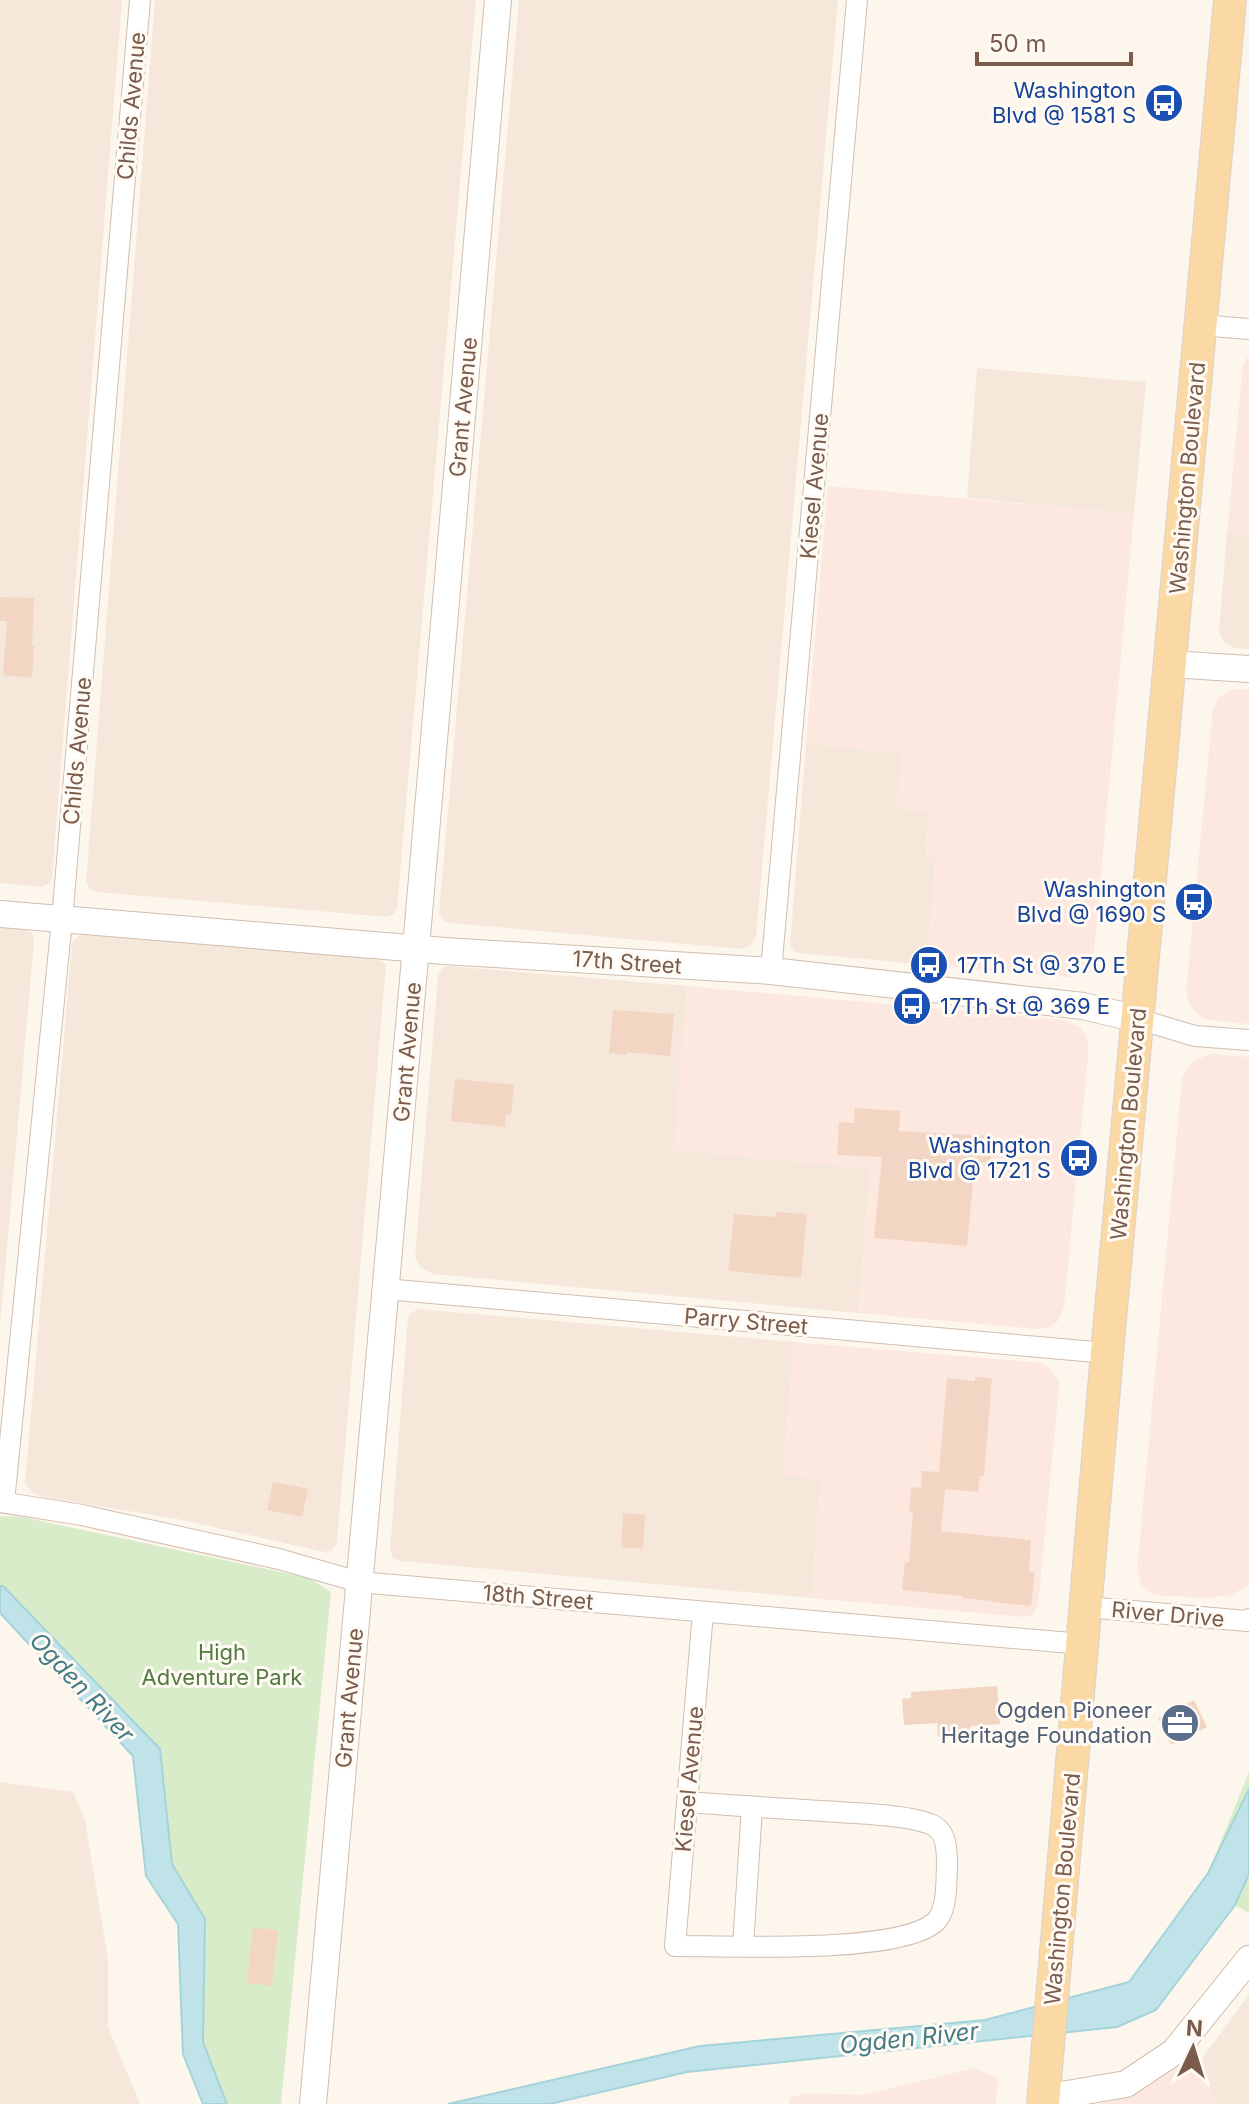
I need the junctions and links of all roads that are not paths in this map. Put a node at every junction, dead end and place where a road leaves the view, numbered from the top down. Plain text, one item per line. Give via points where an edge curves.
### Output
1 (140, 0) edge
2 (498, 0) edge
3 (857, 0) edge
4 (1230, 0) edge
5 (1200, 325) junction
6 (1249, 329) edge
7 (1170, 664) junction
8 (1249, 669) edge
9 (0, 914) edge
10 (62, 920) junction
11 (416, 948) junction
12 (771, 971) junction
13 (1138, 1019) junction
14 (1249, 1040) edge
15 (385, 1289) junction
16 (1107, 1353) junction
17 (2, 1502) edge
18 (359, 1582) junction
19 (1086, 1607) junction
20 (703, 1612) junction
21 (1249, 1619) edge
22 (1083, 1644) junction
23 (687, 1802) junction
24 (752, 1807) junction
25 (743, 1946) junction
26 (1249, 1959) edge
27 (1044, 2092) edge
28 (313, 2101) edge

1 - 10 street, Childs Avenue
2 - 11 street, Grant Avenue
3 - 12 street, Kiesel Avenue
4 - 5 main road, Washington Boulevard
5 - 6 street
5 - 7 main road, Washington Boulevard
7 - 8 street
7 - 13 main road, Washington Boulevard
9 - 10 street, 17th Street
10 - 11 street, 17th Street
10 - 17 street, Childs Avenue
11 - 12 street, 17th Street
11 - 15 street, Grant Avenue
12 - 13 street, 17th Street via 1083,1006
13 - 14 street, 17th Street via 1195,1036
13 - 16 main road, Washington Boulevard
15 - 16 street, Parry Street
15 - 18 street, Grant Avenue
16 - 19 main road, Washington Boulevard
17 - 18 street, 18th Street via 264,1555
18 - 20 street, 18th Street
18 - 28 street, Grant Avenue
19 - 21 street, River Drive
19 - 22 main road, Washington Boulevard
20 - 22 street, 18th Street
20 - 23 street, Kiesel Avenue
22 - 27 main road, Washington Boulevard
23 - 24 street
23 - 25 street, Kiesel Avenue via 675,1946
24 - 25 street
24 - 25 street via 929,1823 942,1833 947,1866 941,1915 910,1936
26 - 27 street via 1174,2052 1126,2084

